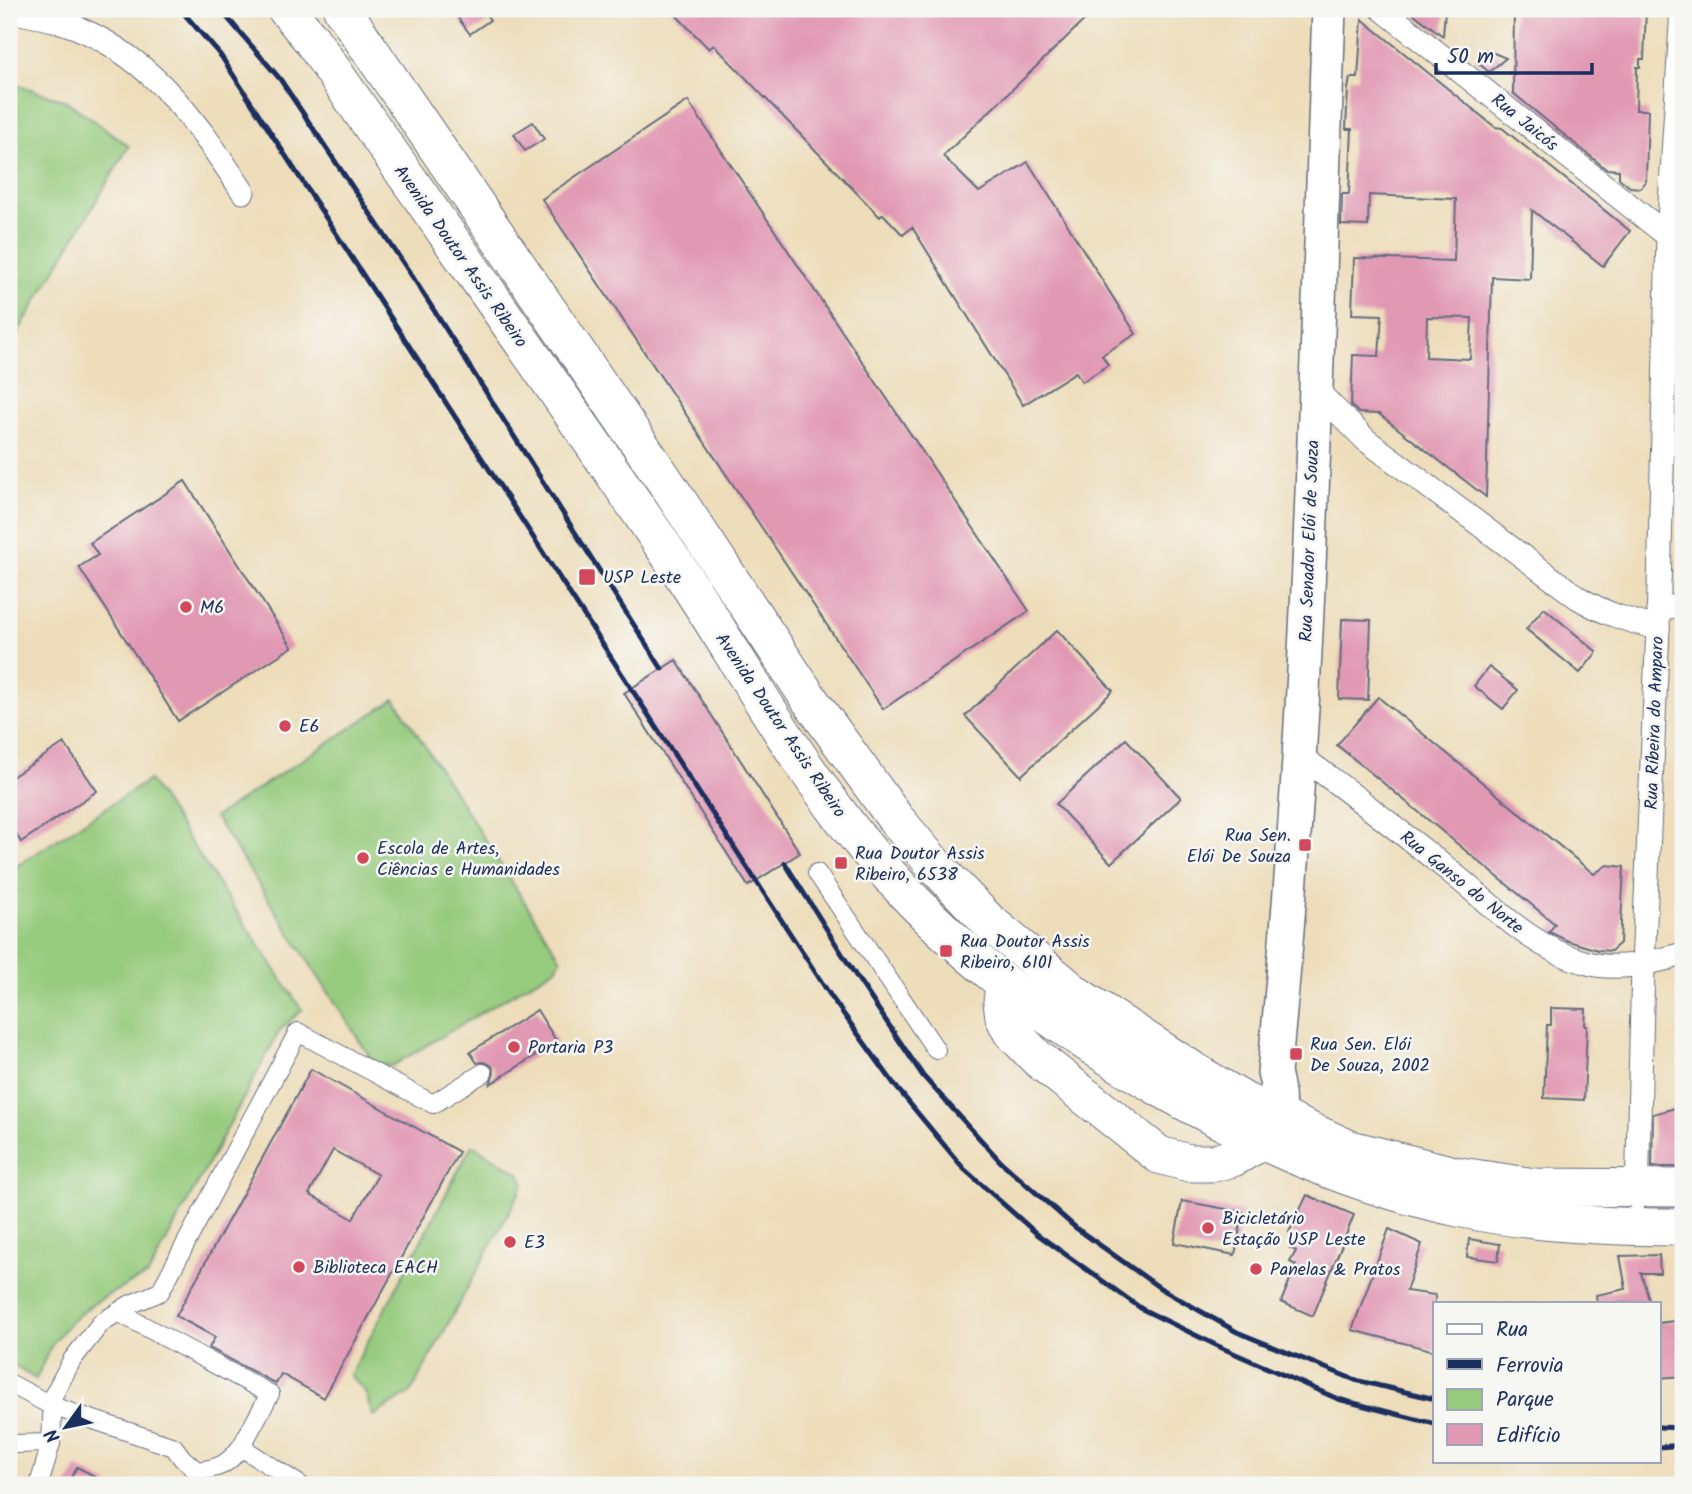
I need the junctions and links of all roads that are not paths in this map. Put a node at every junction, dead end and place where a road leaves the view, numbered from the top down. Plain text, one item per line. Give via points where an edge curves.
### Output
1 (286, 9) edge
2 (342, 9) edge
3 (1329, 9) edge
4 (1382, 9) edge
5 (1682, 9) edge
6 (9, 10) edge
7 (243, 192) dead end
8 (1668, 236) junction
9 (1315, 389) junction
10 (1314, 428) junction
11 (1366, 440) junction
12 (1683, 605) edge
13 (1658, 619) junction
14 (1300, 756) junction
15 (817, 873) dead end
16 (1683, 954) edge
17 (1643, 966) junction
18 (1054, 977) junction
19 (1004, 985) junction
20 (936, 1050) dead end
21 (483, 1073) dead end
22 (1274, 1073) junction
23 (1244, 1101) junction
24 (1269, 1129) junction
25 (1683, 1188) edge
26 (1638, 1189) junction
27 (1635, 1227) junction
28 (1683, 1227) edge
29 (118, 1312) junction
30 (9, 1383) edge
31 (52, 1406) junction
32 (51, 1443) junction
33 (14, 1444) dead end
34 (241, 1447) junction
35 (39, 1485) edge
36 (300, 1485) edge

1 - 19 main road, Avenida Doutor Assis Ribeiro via 670,558 838,812 895,883
2 - 18 main road, Avenida Doutor Assis Ribeiro via 895,818 988,921
3 - 9 main road, Rua Senador Elói de Souza
4 - 8 street, Rua Jaicós
5 - 8 street, Rua Ríbeira do Amparo
6 - 7 street via 82,30 144,67 211,143
8 - 13 street, Rua Ríbeira do Amparo
9 - 10 main road, Rua Senador Elói de Souza
9 - 11 street
10 - 11 street
10 - 14 main road, Rua Senador Elói de Souza
11 - 13 street via 1577,597 1616,617
12 - 13 street
13 - 17 street, Rua Ríbeira do Amparo
14 - 17 street, Rua Ganso do Norte via 1544,947 1587,963
14 - 22 main road, Rua Senador Elói de Souza
15 - 20 street
16 - 17 street, Rua Ganso do Norte
17 - 26 street, Rua Ríbeira do Amparo
18 - 19 main road via 1028,976
18 - 23 main road, Avenida Doutor Assis Ribeiro via 1133,1033
19 - 24 main road, Avenida Doutor Assis Ribeiro via 1141,1077
19 - 24 main road via 1004,1017 1011,1031 1037,1058 1160,1155 1189,1163 1214,1163 1233,1158
21 - 29 street via 433,1104 298,1032 160,1292
22 - 23 main road
22 - 24 main road, Rua Senador Elói de Souza via 1278,1090
23 - 24 main road, Avenida Doutor Assis Ribeiro
24 - 26 main road, Avenida Doutor Assis Ribeiro via 1454,1175 1535,1187
24 - 27 main road, Avenida Doutor Assis Ribeiro via 1324,1170 1429,1202 1469,1211
25 - 26 main road, Avenida Doutor Assis Ribeiro
26 - 27 street, Rua Ríbeira do Amparo
27 - 28 main road, Avenida Doutor Assis Ribeiro
29 - 31 street via 101,1323 72,1360
29 - 34 street via 270,1394
30 - 31 street
31 - 32 street
31 - 34 street via 174,1447 197,1471 229,1462
32 - 33 street
32 - 35 street
34 - 36 street

